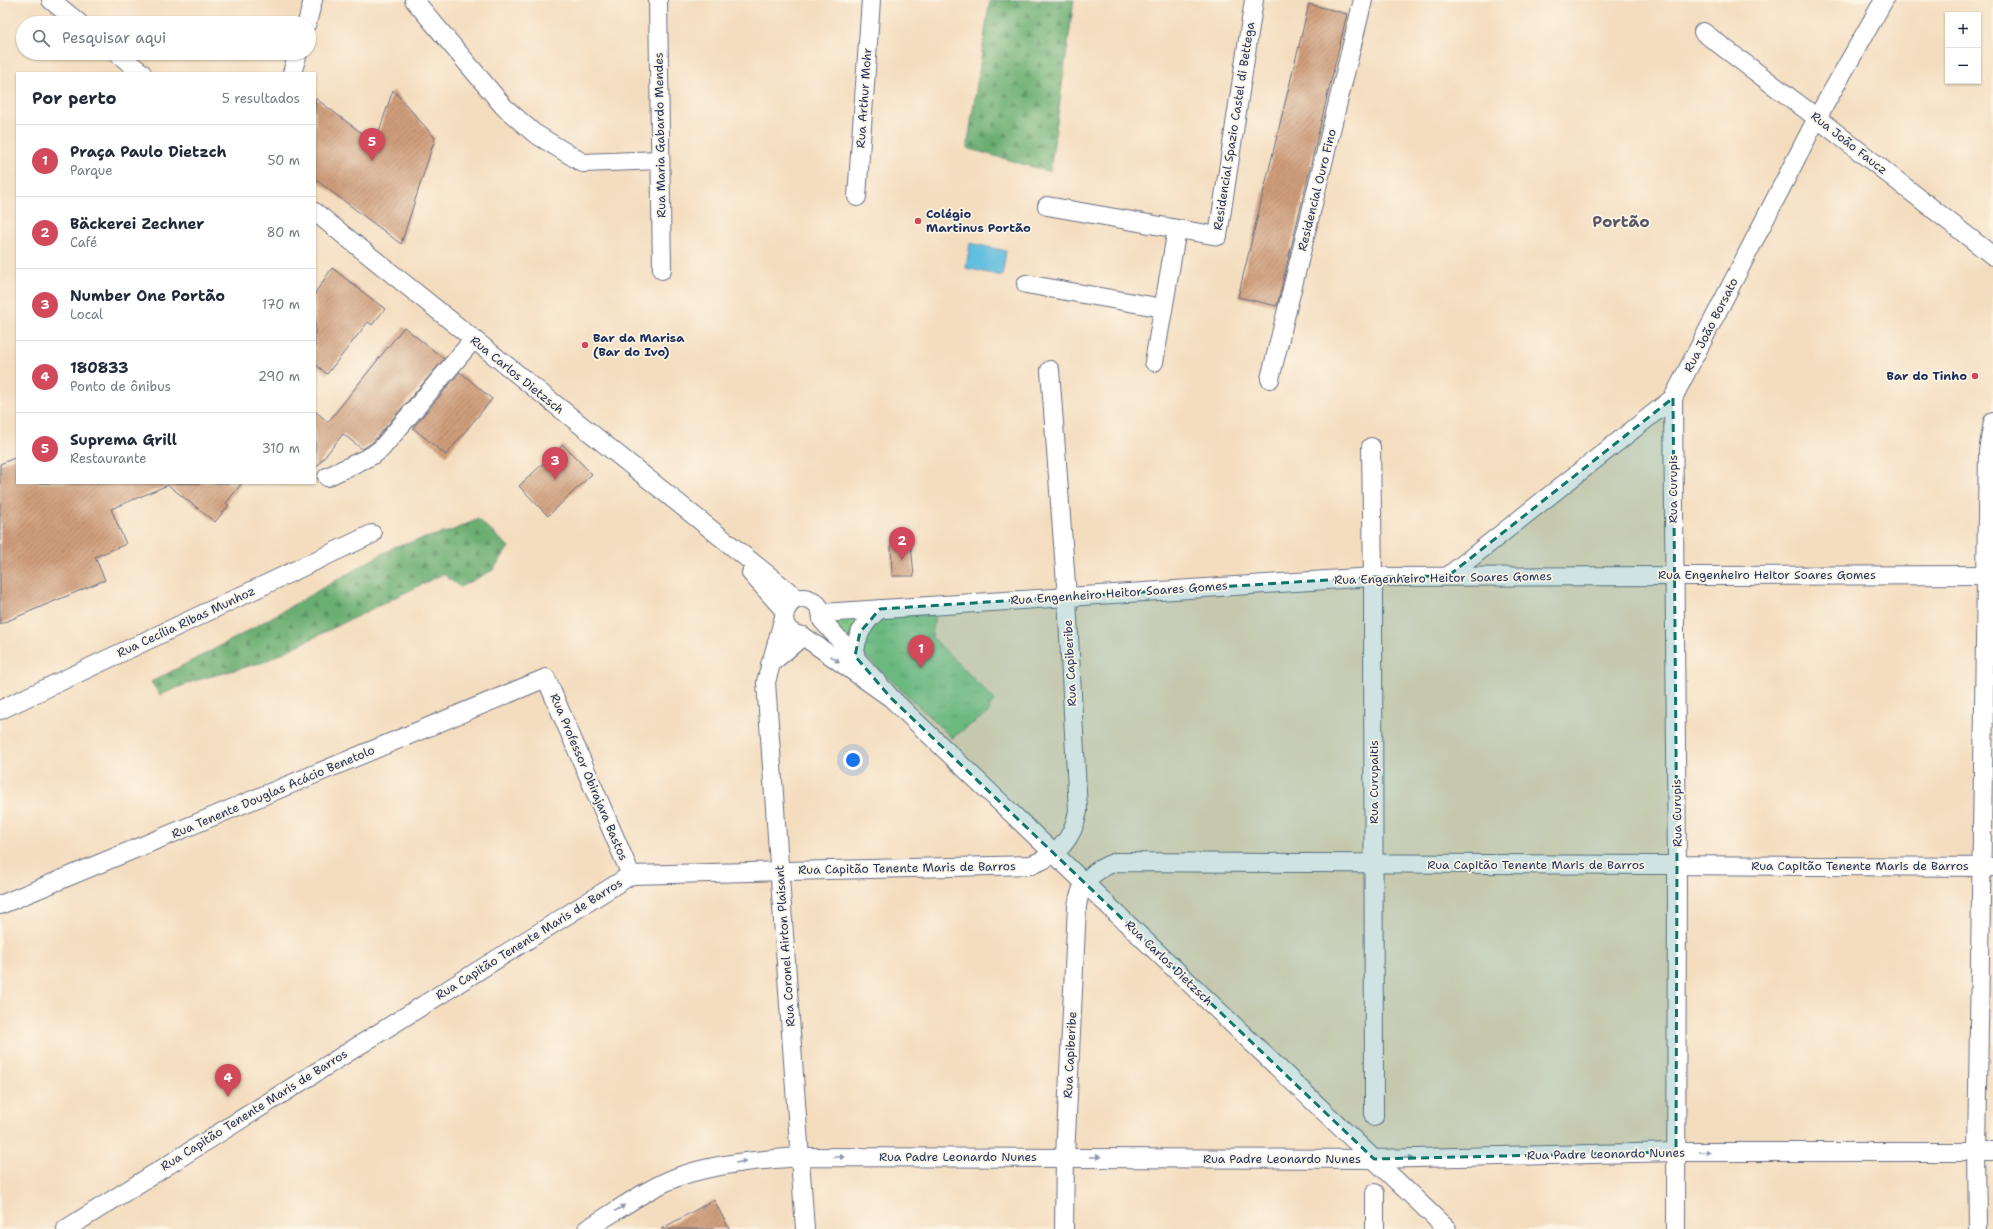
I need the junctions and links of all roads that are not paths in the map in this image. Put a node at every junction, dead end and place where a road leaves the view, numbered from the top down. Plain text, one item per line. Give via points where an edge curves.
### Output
1 (51, 0) edge
2 (313, 0) edge
3 (414, 0) edge
4 (658, 0) edge
5 (872, 0) edge
6 (1254, 0) edge
7 (1363, 0) edge
8 (1884, 0) edge
9 (71, 16) edge
10 (309, 16) edge
11 (1703, 32) dead end
12 (126, 60) edge
13 (296, 60) edge
14 (141, 72) edge
15 (292, 72) edge
16 (1817, 118) junction
17 (660, 160) junction
18 (857, 197) dead end
19 (1047, 206) dead end
20 (316, 213) edge
21 (1177, 229) junction
22 (1993, 256) edge
23 (662, 270) dead end
24 (1026, 284) dead end
25 (1163, 308) junction
26 (473, 340) junction
27 (1154, 362) dead end
28 (1050, 370) dead end
29 (1270, 380) dead end
30 (1673, 398) junction
31 (1993, 422) edge
32 (1371, 446) dead end
33 (327, 477) dead end
34 (372, 534) dead end
35 (1990, 575) edge
36 (1448, 576) junction
37 (1674, 576) junction
38 (1373, 577) junction
39 (1067, 597) junction
40 (789, 609) junction
41 (880, 609) junction
42 (822, 616) junction
43 (803, 636) junction
44 (854, 656) junction
45 (770, 664) junction
46 (546, 678) joint
47 (891, 698) junction
48 (0, 710) edge
49 (1055, 854) junction
50 (1374, 864) junction
51 (1677, 865) junction
52 (1987, 867) edge
53 (779, 871) junction
54 (631, 875) junction
55 (1085, 882) junction
56 (0, 905) edge
57 (1374, 1117) dead end
58 (1676, 1152) junction
59 (1985, 1152) edge
60 (800, 1157) junction
61 (1065, 1157) junction
62 (1374, 1159) junction
63 (1375, 1193) dead end
64 (66, 1229) edge
65 (587, 1229) edge
66 (805, 1229) edge
67 (1064, 1229) edge
68 (1375, 1229) edge
69 (1447, 1229) edge
70 (1676, 1229) edge
71 (1978, 1229) edge

1 - 9 street
2 - 10 street
3 - 17 street via 504,107 534,133 583,163
4 - 17 street, Rua Maria Gabardo Mendes
5 - 18 street, Rua Arthur Mohr
6 - 21 street, Residencial Spazio Castel di Bettega via 1218,236
7 - 29 street, Residencial Ouro Fino
8 - 16 street, Rua João Borsato
11 - 16 street, Rua João Faucz
12 - 14 street
13 - 15 street
16 - 22 street, Rua João Faucz
16 - 30 street, Rua João Borsato
17 - 23 street, Rua Maria Gabardo Mendes
19 - 21 street, Residencial Spazio Castel di Bettega
20 - 26 street, Rua Carlos Dietzsch
21 - 25 street
24 - 25 street
25 - 27 street
26 - 33 street via 381,449
26 - 40 street, Rua Carlos Dietzsch via 720,538
28 - 39 street, Rua Capiberibe
30 - 36 street, Rua João Borsato
30 - 37 street, Rua Curupis
31 - 35 street via 1988,451
32 - 38 street, Rua Curupaitis
34 - 48 street, Rua Cecília Ribas Munhoz
35 - 37 street, Rua Engenheiro Heitor Soares Gomes
35 - 52 street
36 - 37 street, Rua Engenheiro Heitor Soares Gomes
36 - 38 street, Rua Engenheiro Heitor Soares Gomes
37 - 51 street, Rua Curupis
38 - 39 street, Rua Engenheiro Heitor Soares Gomes
38 - 50 street, Rua Curupaitis
39 - 41 street, Rua Engenheiro Heitor Soares Gomes
39 - 49 street, Rua Capiberibe via 1078,811 1071,835
40 - 42 street, Rua Carlos Dietzsch via 810,599 815,602
40 - 43 street, Rua Carlos Dietzsch via 787,628 797,636
40 - 45 street, Rua Coronel Airton Plaisant
41 - 42 street, Rua Engenheiro Heitor Soares Gomes
41 - 44 street via 866,622 860,632
42 - 43 street via 816,631
42 - 44 street, Rua Carlos Dietzsch
43 - 45 street
43 -> 47 street, Rua Carlos Dietzsch
44 - 47 street, Rua Carlos Dietzsch
45 - 53 street, Rua Coronel Airton Plaisant via 766,682
46 - 54 street, Rua Professor Obirajara Bastos
46 - 56 street, Rua Tenente Douglas Acácio Benetolo
47 - 49 street, Rua Carlos Dietzsch
49 - 53 street, Rua Capitão Tenente Maris de Barros via 1031,865
49 - 55 street, Rua Carlos Dietzsch
50 - 51 street, Rua Capitão Tenente Maris de Barros
50 - 55 street, Rua Capitão Tenente Maris de Barros via 1116,862 1101,868
50 - 57 street, Rua Curupaitis
51 - 52 street, Rua Capitão Tenente Maris de Barros
51 - 58 street, Rua Curupis
52 - 59 street
53 - 54 street, Rua Capitão Tenente Maris de Barros
53 - 60 street, Rua Coronel Airton Plaisant
54 - 64 street, Rua Capitão Tenente Maris de Barros
55 - 61 street, Rua Capiberibe via 1076,906
55 - 62 street, Rua Carlos Dietzsch
58 -> 59 street, Rua Padre Leonardo Nunes
62 -> 58 street, Rua Padre Leonardo Nunes
58 - 70 street, Rua Curupis
59 - 71 street
60 -> 61 street, Rua Padre Leonardo Nunes
65 -> 60 street, Rua Padre Leonardo Nunes via 644,1193 680,1176 740,1162
60 - 66 street, Rua Coronel Airton Plaisant
61 -> 62 street, Rua Padre Leonardo Nunes
61 - 67 street, Rua Capiberibe
62 - 69 street, Rua Carlos Dietzsch
63 - 68 street

